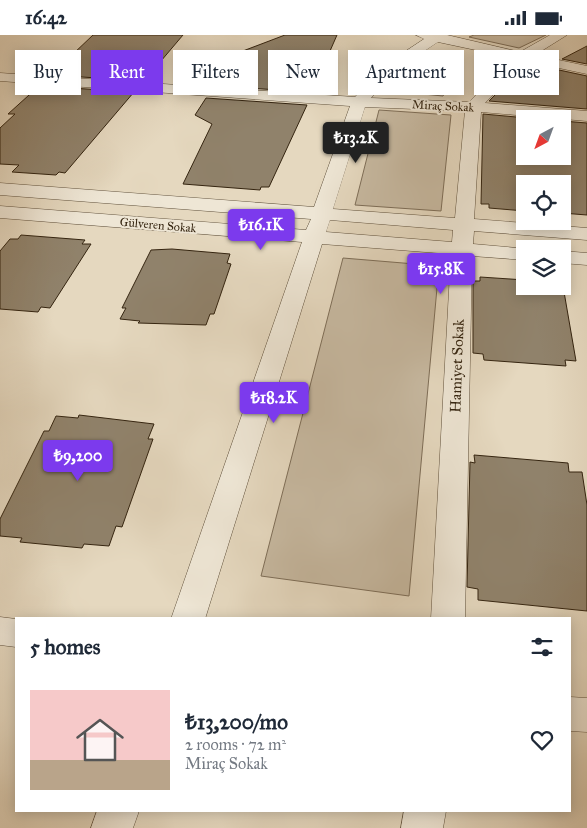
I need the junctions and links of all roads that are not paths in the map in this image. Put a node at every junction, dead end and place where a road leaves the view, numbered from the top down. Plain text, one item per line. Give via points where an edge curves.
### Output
1 (560, 35) edge
2 (432, 36) edge
3 (500, 50) edge
4 (533, 50) edge
5 (559, 63) edge
6 (0, 70) edge
7 (587, 70) edge
8 (0, 77) edge
9 (485, 95) edge
10 (361, 99) junction
11 (473, 107) junction
12 (587, 116) edge
13 (0, 189) edge
14 (7, 212) edge
15 (464, 224) junction
16 (317, 226) junction
17 (0, 228) edge
18 (587, 234) edge
19 (462, 249) junction
20 (516, 253) edge
21 (571, 258) edge
22 (587, 259) edge
23 (189, 617) edge
24 (448, 617) edge
25 (0, 631) edge
26 (15, 633) edge
27 (571, 714) edge
28 (587, 715) edge
29 (118, 812) edge
30 (425, 812) edge
31 (112, 828) edge
32 (422, 828) edge

1 - 4 street
2 - 3 street
2 - 10 street via 388,69
5 - 7 street
6 - 10 street
8 - 10 street, Miraç Sokak
9 - 11 street
10 - 11 street, Miraç Sokak
10 - 16 street
11 - 12 street, Miraç Sokak
11 - 15 street, Hamiyet Sokak
13 - 16 street
14 - 16 street, Gülveren Sokak
14 - 17 street
15 - 16 street
15 - 18 street
15 - 19 street, Hamiyet Sokak
16 - 19 street, Gülveren Sokak
16 - 23 street
19 - 20 street, Gülveren Sokak
19 - 24 street, Hamiyet Sokak
21 - 22 street
25 - 26 street
27 - 28 street
29 - 31 street
30 - 32 street

